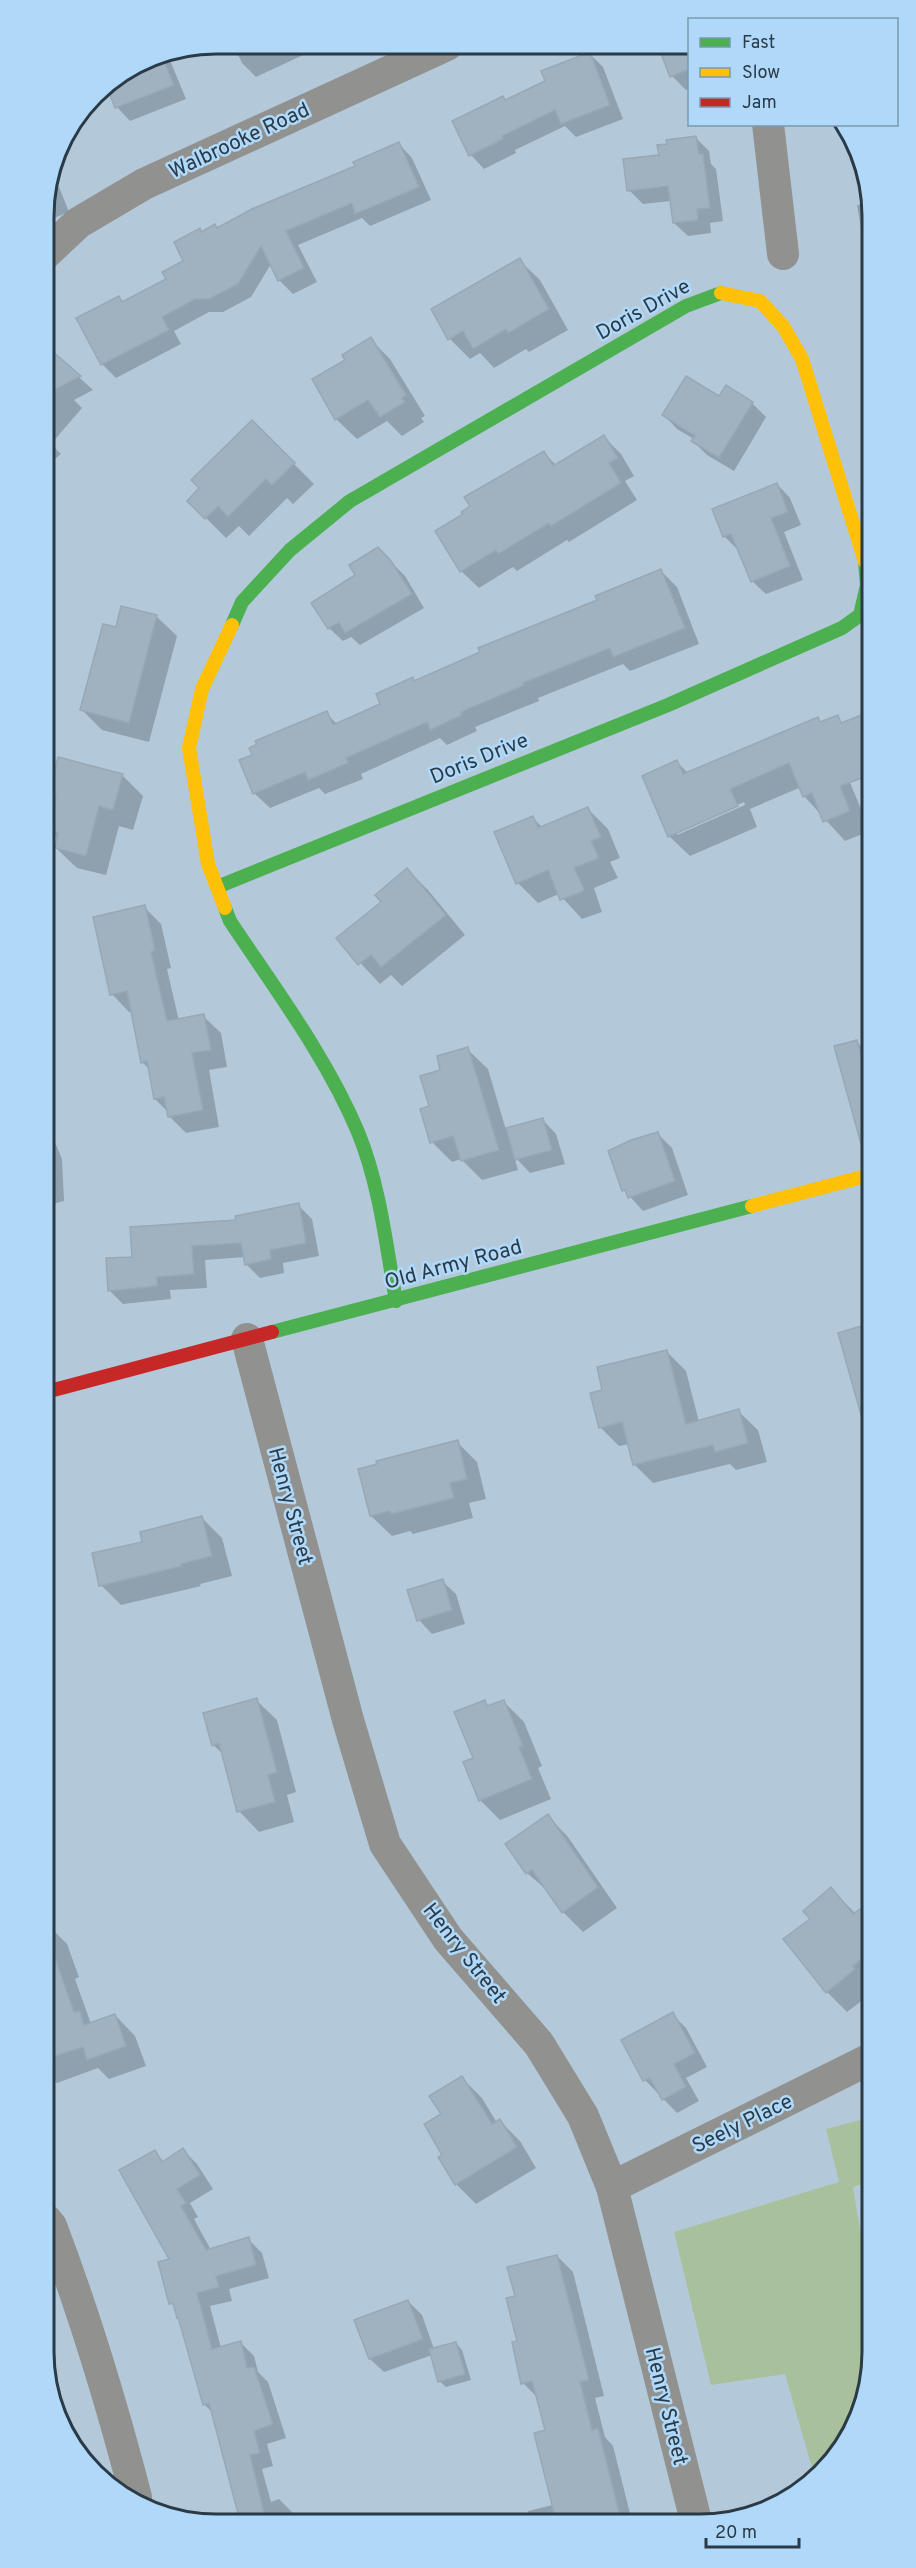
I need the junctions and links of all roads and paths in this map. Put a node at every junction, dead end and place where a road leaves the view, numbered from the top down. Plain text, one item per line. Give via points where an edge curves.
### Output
1 (427, 54) edge
2 (768, 126) edge
3 (54, 246) edge
4 (783, 254) dead end
5 (862, 550) edge
6 (862, 606) edge
7 (217, 887) junction
8 (862, 1177) edge
9 (396, 1301) junction
10 (247, 1339) junction
11 (54, 1390) edge
12 (862, 2063) edge
13 (612, 2187) junction
14 (54, 2234) edge
15 (135, 2492) edge
16 (694, 2514) edge

1 - 3 street, Walbrooke Road via 144,184 78,223
2 - 4 street
5 - 7 street, Doris Drive via 802,359 783,326 760,301 719,292 686,306 350,501 290,550 242,602 202,688 189,748 208,864
6 - 7 street, Doris Drive via 860,615 842,628 668,705
7 - 9 street, Doris Drive via 230,921 330,1073 357,1133 377,1191
8 - 9 street, Old Army Road
9 - 10 street, Old Army Road
10 - 11 street, Old Army Road
10 - 13 street, Henry Street via 348,1720 385,1844 448,1939 539,2044 583,2116
12 - 13 street, Seely Place
13 - 16 street, Henry Street
14 - 15 street via 76,2292

